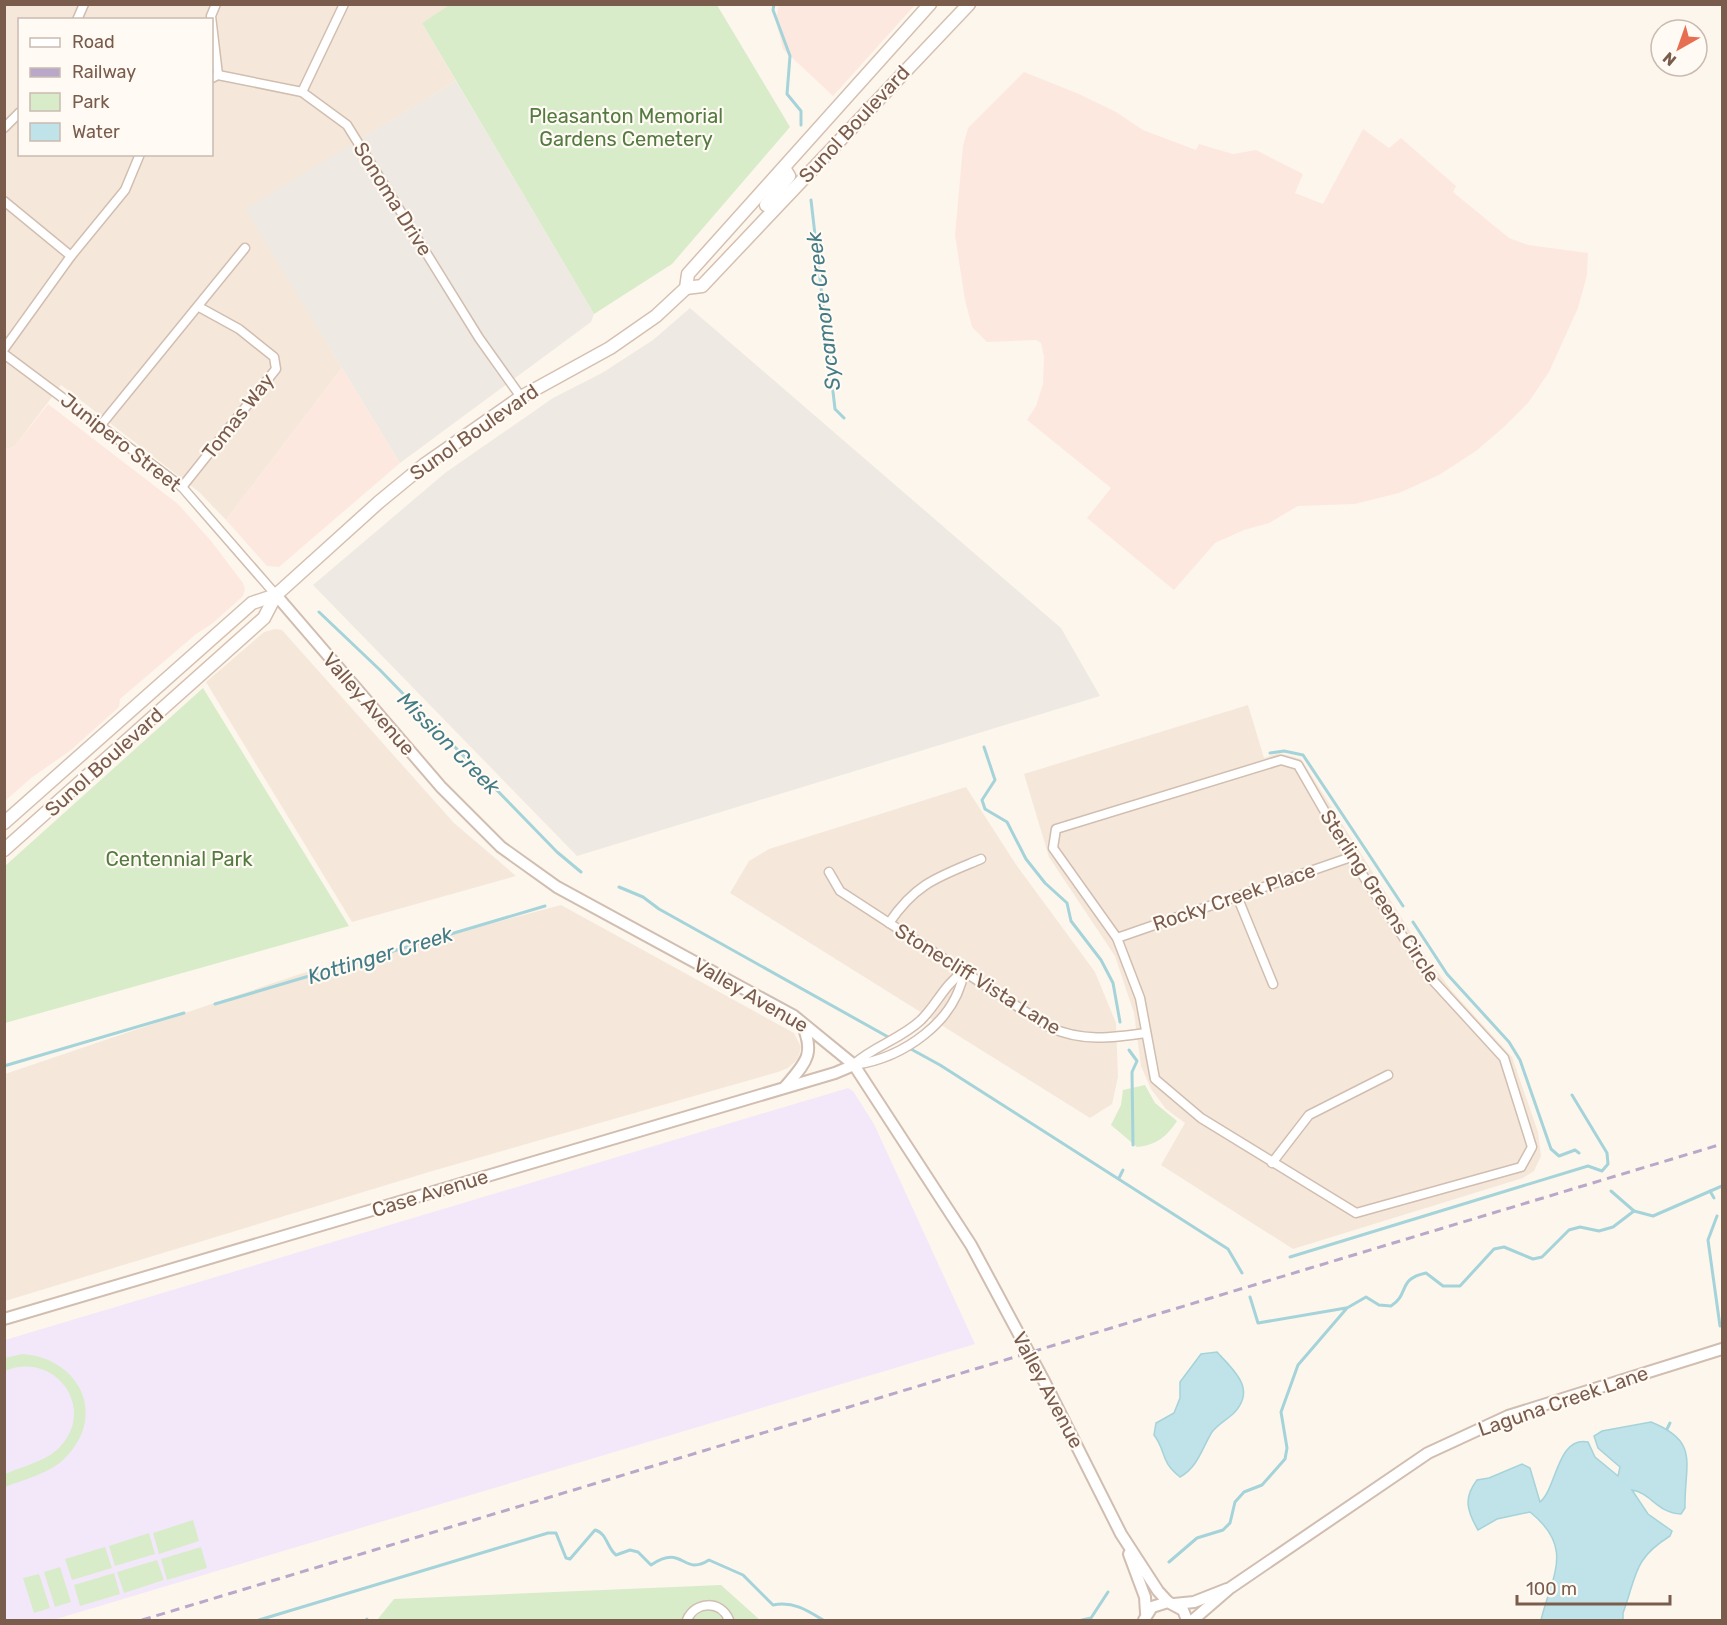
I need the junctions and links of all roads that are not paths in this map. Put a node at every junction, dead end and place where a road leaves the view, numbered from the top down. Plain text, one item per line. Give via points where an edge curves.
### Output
1 (84, 4) edge
2 (216, 4) edge
3 (344, 4) edge
4 (930, 4) edge
5 (969, 4) edge
6 (78, 18) edge
7 (211, 18) edge
8 (213, 46) edge
9 (215, 77) edge
10 (302, 92) junction
11 (18, 114) edge
12 (4, 128) edge
13 (139, 156) edge
14 (784, 168) junction
15 (4, 201) edge
16 (739, 245) junction
17 (244, 248) dead end
18 (71, 256) junction
19 (686, 288) junction
20 (199, 307) junction
21 (4, 349) edge
22 (4, 354) edge
23 (521, 397) junction
24 (101, 425) junction
25 (182, 487) junction
26 (276, 595) junction
27 (4, 823) edge
28 (5, 850) edge
29 (1351, 857) junction
30 (981, 859) dead end
31 (829, 872) dead end
32 (1237, 896) junction
33 (889, 923) junction
34 (1117, 938) junction
35 (964, 971) junction
36 (1273, 984) dead end
37 (801, 1021) junction
38 (1146, 1033) junction
39 (854, 1065) junction
40 (1388, 1076) dead end
41 (785, 1088) junction
42 (1272, 1162) junction
43 (4, 1319) edge
44 (1722, 1348) edge
45 (1121, 1534) junction
46 (1230, 1588) junction
47 (1171, 1603) junction
48 (1145, 1617) edge
49 (687, 1620) edge
50 (729, 1620) edge
51 (1187, 1620) edge
52 (1193, 1620) edge

1 - 6 street
2 - 7 street
3 - 10 street
4 - 14 main road, Sunol Boulevard
5 - 16 main road, Sunol Boulevard
8 - 9 street
9 - 10 street, Sonoma Drive
10 - 23 street, Sonoma Drive via 347,125 479,338
11 - 12 street
13 - 18 street via 124,190
14 - 16 main road via 789,176 787,182 753,219
14 - 19 main road, Sunol Boulevard via 688,274
15 - 18 street
16 - 19 main road, Sunol Boulevard via 702,286
17 - 20 street
18 - 21 street
19 - 23 main road, Sunol Boulevard via 635,332
20 - 24 street
20 - 25 street, Tomas Way via 239,329 274,357 276,369
22 - 24 street, Junipero Street
23 - 26 main road, Sunol Boulevard via 402,482
24 - 25 street, Junipero Street
25 - 26 street, Junipero Street
26 - 27 main road, Sunol Boulevard via 252,603
26 - 28 main road, Sunol Boulevard via 264,618
26 - 37 street, Valley Avenue via 441,787 501,847 557,887
29 - 32 street, Rocky Creek Place
29 - 34 street, Sterling Greens Circle via 1298,765 1281,760 1056,829 1053,848
29 - 42 street, Sterling Greens Circle via 1428,975 1504,1058 1532,1148 1521,1167 1356,1213
30 - 33 street via 921,886 904,901
31 - 33 street, Stonecliff Vista Lane via 840,891
32 - 34 street, Rocky Creek Place
32 - 36 street
33 - 35 street, Stonecliff Vista Lane
34 - 38 street, Sterling Greens Circle via 1140,998
35 - 38 street, Stonecliff Vista Lane via 1066,1035 1084,1039
35 - 39 street, Case Avenue via 948,983 922,1019
35 - 39 street, Case Avenue via 961,990 934,1028 875,1062
37 - 39 street, Valley Avenue
37 - 41 street via 810,1050
38 - 42 street, Sterling Greens Circle via 1155,1079 1202,1119
39 - 41 street, Case Avenue
39 - 45 street, Valley Avenue via 971,1245
40 - 42 street via 1309,1115
41 - 43 street, Case Avenue
44 - 46 street, Laguna Creek Lane via 1508,1416 1457,1438 1428,1453
45 - 47 street, Valley Avenue via 1158,1592
45 - 48 street, Valley Avenue via 1145,1597
46 - 47 street, Laguna Creek Lane via 1194,1602
46 - 52 street, Laguna Creek Lane
47 - 48 street, Laguna Creek Lane via 1159,1603
47 - 51 street, Valley Avenue via 1183,1610
49 - 50 street via 694,1610 707,1605 721,1609

